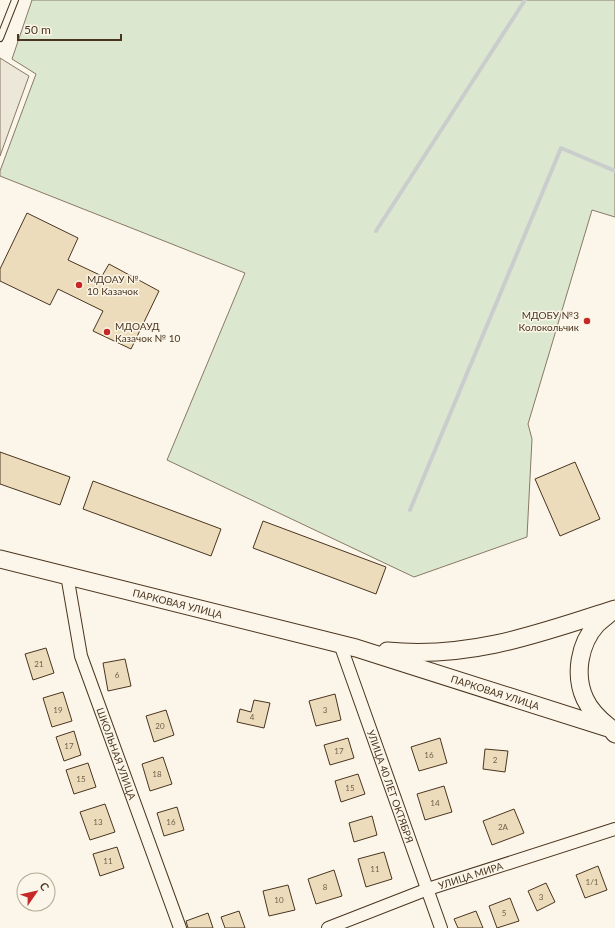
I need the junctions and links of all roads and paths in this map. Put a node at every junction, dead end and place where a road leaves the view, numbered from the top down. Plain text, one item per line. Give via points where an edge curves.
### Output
1 (14, 0) edge
2 (0, 38) edge
3 (0, 559) edge
4 (67, 575) junction
5 (615, 610) edge
6 (348, 646) junction
7 (614, 731) edge
8 (615, 829) edge
9 (428, 889) junction
10 (180, 928) edge
11 (328, 928) edge
12 (441, 928) edge

1 - 2 lane
3 - 4 main road, ПАРКОВАЯ УЛИЦА
4 - 6 main road, ПАРКОВАЯ УЛИЦА
4 - 10 street, ШКОЛЬНАЯ УЛИЦА via 81,656
5 - 6 main road, ПАРКОВАЯ УЛИЦА via 501,644 469,649 409,653
5 - 7 main road via 597,624 586,640 580,660 580,680 585,699 596,716
6 - 7 main road, ПАРКОВАЯ УЛИЦА
6 - 9 street, УЛИЦА 40 ЛЕТ ОКТЯБРЯ
8 - 9 street, УЛИЦА МИРА
9 - 11 street, УЛИЦА МИРА
9 - 12 street, УЛИЦА 40 ЛЕТ ОКТЯБРЯ

